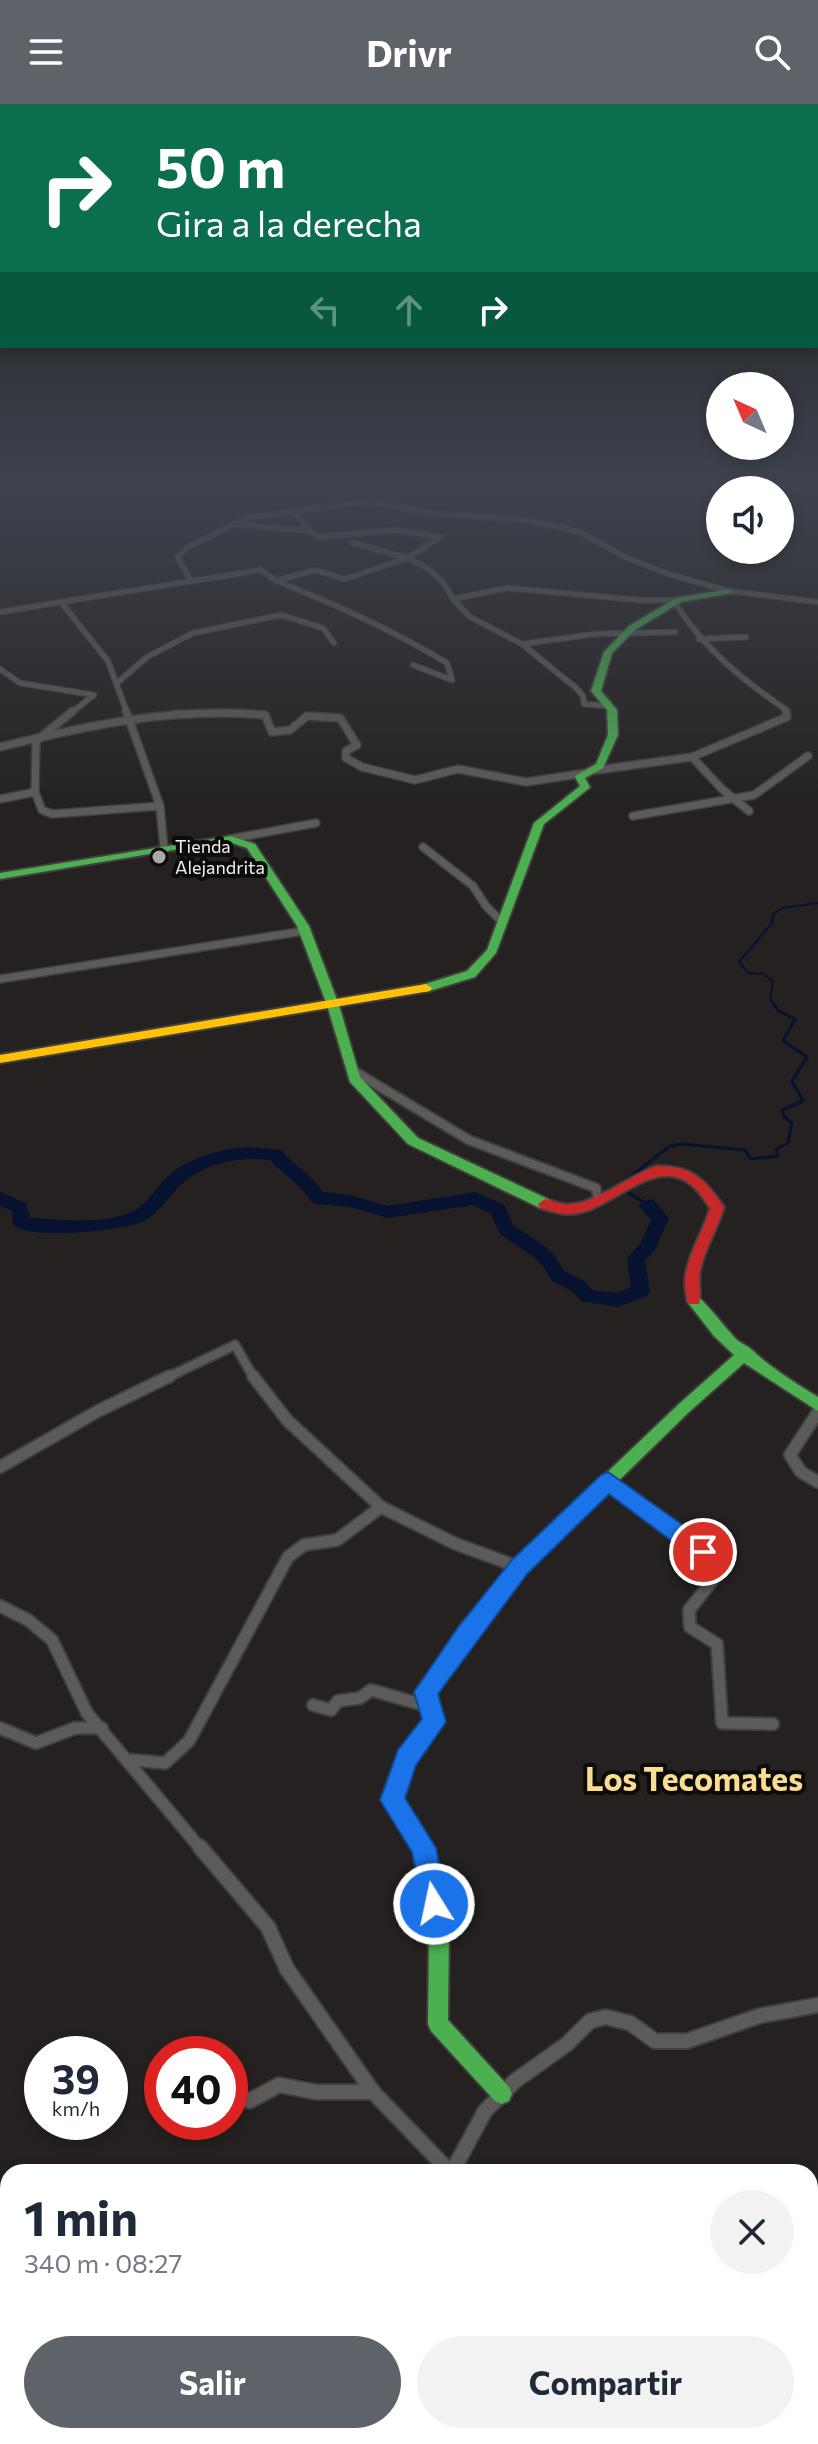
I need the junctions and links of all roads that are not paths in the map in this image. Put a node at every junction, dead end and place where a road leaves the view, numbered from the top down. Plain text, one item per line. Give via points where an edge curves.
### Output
1 (134, 590) edge
2 (300, 590) edge
3 (448, 590) edge
4 (496, 590) edge
5 (531, 590) edge
6 (729, 591) joint
7 (453, 599) junction
8 (61, 602) junction
9 (677, 602) junction
10 (818, 602) edge
11 (0, 612) edge
12 (628, 631) junction
13 (675, 632) dead end
14 (746, 637) dead end
15 (699, 639) junction
16 (334, 643) dead end
17 (522, 644) junction
18 (413, 665) dead end
19 (0, 669) edge
20 (117, 683) junction
21 (608, 706) junction
22 (128, 716) junction
23 (41, 736) junction
24 (0, 747) edge
25 (808, 756) dead end
26 (692, 757) junction
27 (588, 772) junction
28 (35, 792) junction
29 (0, 799) edge
30 (734, 799) junction
31 (160, 806) junction
32 (749, 811) dead end
33 (633, 816) dead end
34 (316, 823) dead end
35 (230, 839) junction
36 (423, 847) dead end
37 (164, 849) junction
38 (0, 876) edge
39 (502, 922) junction
40 (304, 931) junction
41 (0, 979) edge
42 (333, 1005) junction
43 (0, 1059) edge
44 (352, 1070) junction
45 (603, 1198) junction
46 (746, 1353) junction
47 (818, 1405) edge
48 (818, 1412) edge
49 (0, 1467) edge
50 (608, 1481) junction
51 (818, 1482) edge
52 (381, 1507) junction
53 (519, 1567) junction
54 (0, 1606) edge
55 (313, 1705) dead end
56 (427, 1706) junction
57 (773, 1724) dead end
58 (0, 1728) edge
59 (102, 1728) junction
60 (132, 1760) junction
61 (818, 2005) edge
62 (373, 2092) junction
63 (502, 2094) junction
64 (249, 2101) dead end
65 (443, 2164) edge
66 (455, 2164) edge

1 - 8 street
2 - 18 street via 418,645 447,663 452,680
3 - 7 street
4 - 7 street
5 - 9 street
6 - 9 street
6 - 10 street
7 - 17 street via 470,617
8 - 11 street
8 - 20 street via 108,661
9 - 12 street
9 - 15 street
12 - 13 street
12 - 17 street
12 - 21 street via 608,652 596,691
14 - 15 street
15 - 26 street via 725,667 785,709 787,717
16 - 20 street via 323,628 281,615 193,633 147,657
17 - 21 street via 576,688 584,704
19 - 23 street via 20,683 94,695
20 - 22 street
21 - 27 street via 613,735 600,766
22 - 23 street
22 - 27 street via 226,710 265,715 272,732 290,730 307,716 340,718 357,745 346,751 346,758 415,780 458,769 526,782
22 - 31 street
23 - 24 street
23 - 28 street via 36,741
25 - 30 street via 754,795
26 - 27 street
26 - 30 street
27 - 39 street via 580,777 585,787 539,823
28 - 29 street
28 - 31 street via 42,810 52,814
30 - 32 street
30 - 33 street
31 - 37 street
34 - 35 street
35 - 37 street
35 - 40 street via 256,851
36 - 39 street via 473,886
37 - 38 street
39 - 42 street via 492,951 471,974
40 - 41 street
40 - 42 street
42 - 43 street
42 - 44 street
44 - 45 street via 469,1140 596,1188
44 - 45 street via 354,1079 413,1141 554,1208 578,1210
45 - 46 street via 666,1169 693,1179 717,1207 689,1284 708,1323
46 - 47 street
46 - 50 street
48 - 51 street via 790,1455 801,1472
49 - 52 street via 98,1411 235,1345 287,1420
50 - 53 street
50 - 57 street via 724,1566 689,1610 690,1627 717,1644 722,1723
52 - 53 street via 456,1544
52 - 60 street via 346,1536 323,1547 304,1545 288,1557 174,1761 161,1766
53 - 56 street via 426,1692
54 - 59 street via 53,1641 70,1681
55 - 56 street via 331,1710 338,1701 360,1698 371,1690
56 - 63 street via 434,1722 407,1758 392,1800 424,1848 439,1933 438,2024
58 - 59 street via 36,1743 75,1728
59 - 60 street
60 - 62 street via 145,1783 268,1927 287,1969
61 - 63 street via 759,2016 687,2041 655,2041 630,2023 606,2017 590,2021
62 - 64 street via 316,2092 279,2085
62 - 65 street
63 - 66 street via 485,2111

